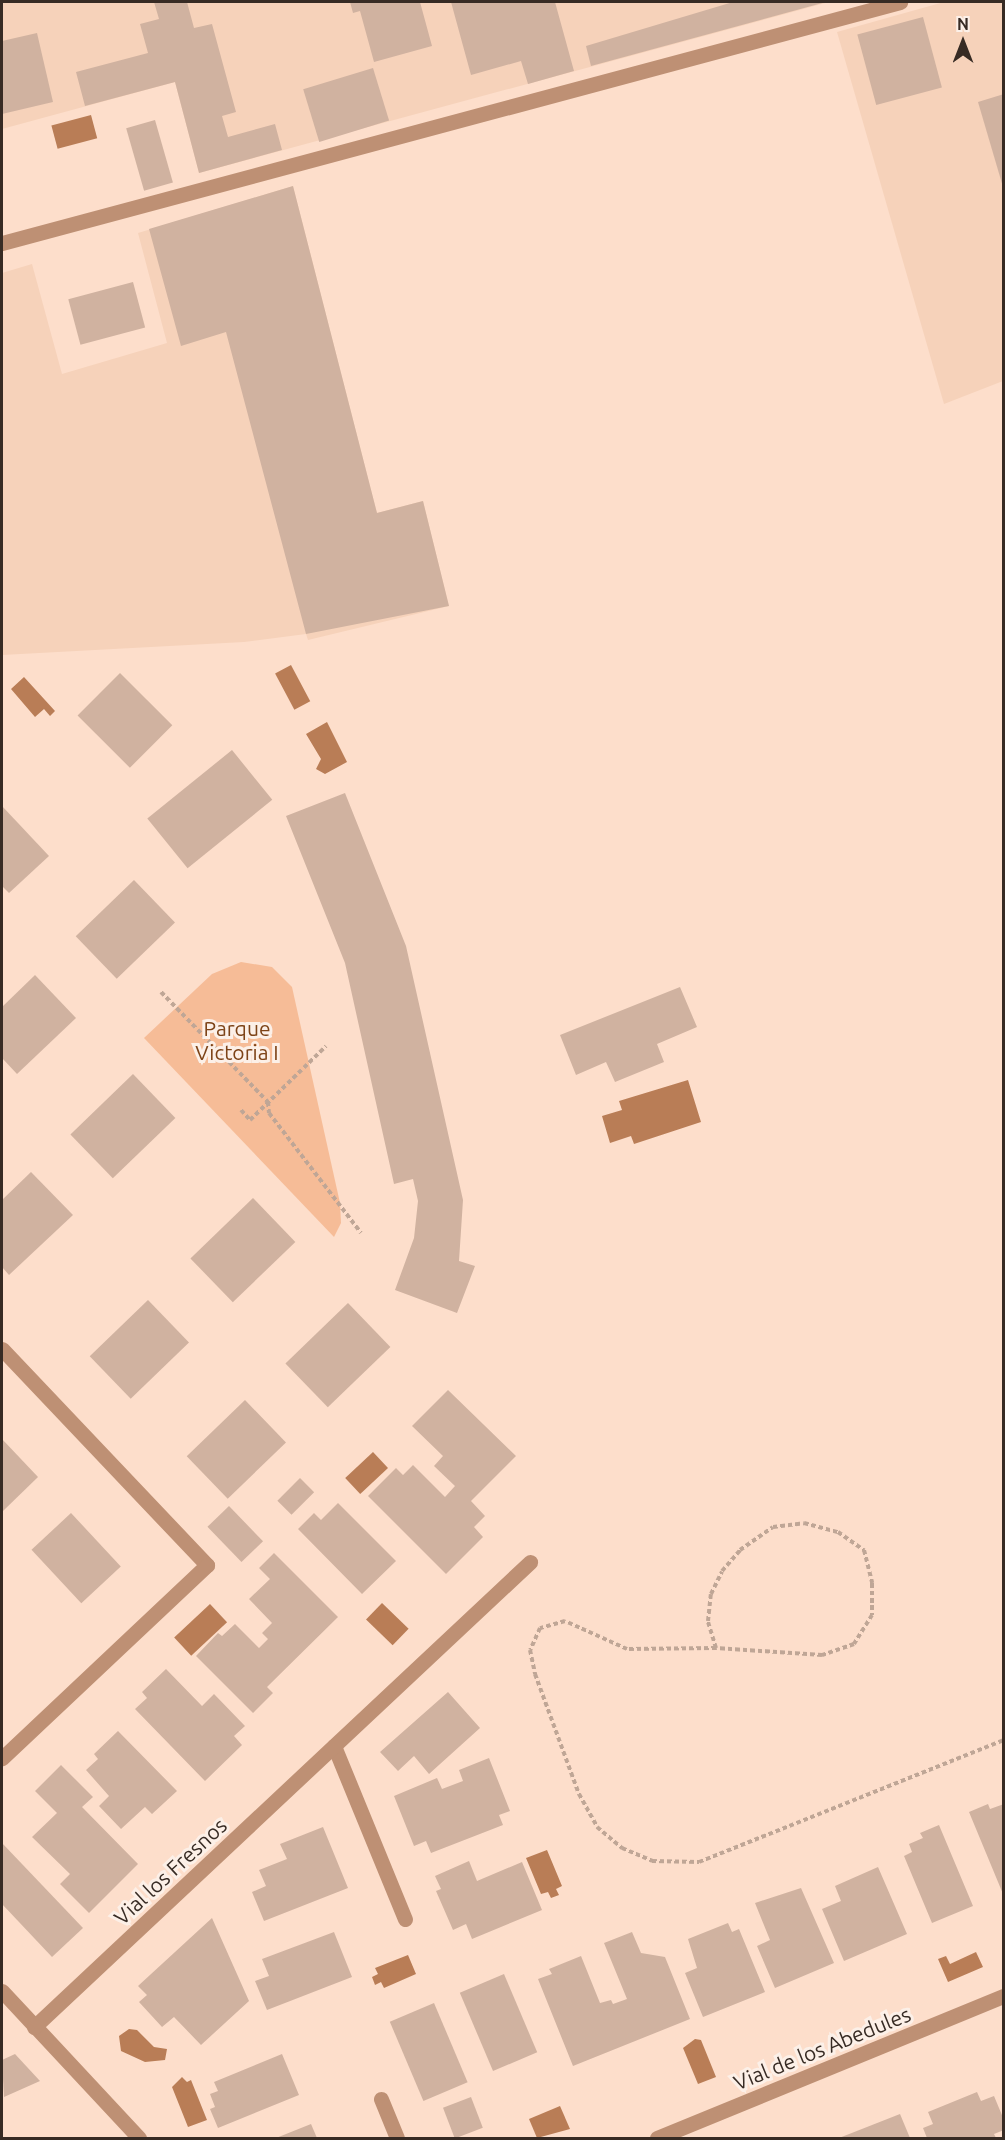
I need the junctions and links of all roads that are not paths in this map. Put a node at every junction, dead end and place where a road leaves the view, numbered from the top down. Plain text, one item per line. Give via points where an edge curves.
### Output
1 (900, 2) edge
2 (2, 243) edge
3 (2, 1349) edge
4 (530, 1562) dead end
5 (334, 1746) junction
6 (2, 1758) edge
7 (405, 1919) dead end
8 (2, 1991) edge
9 (1004, 1996) edge
10 (34, 2027) junction
11 (381, 2099) dead end
12 (139, 2139) edge
13 (398, 2139) edge
14 (657, 2139) edge

1 - 2 street
3 - 6 street via 207,1565
4 - 5 street, Vial los Fresnos
5 - 7 street
5 - 10 street, Vial los Fresnos
8 - 10 street
9 - 14 street, Vial de los Abedules
10 - 12 street
11 - 13 street

